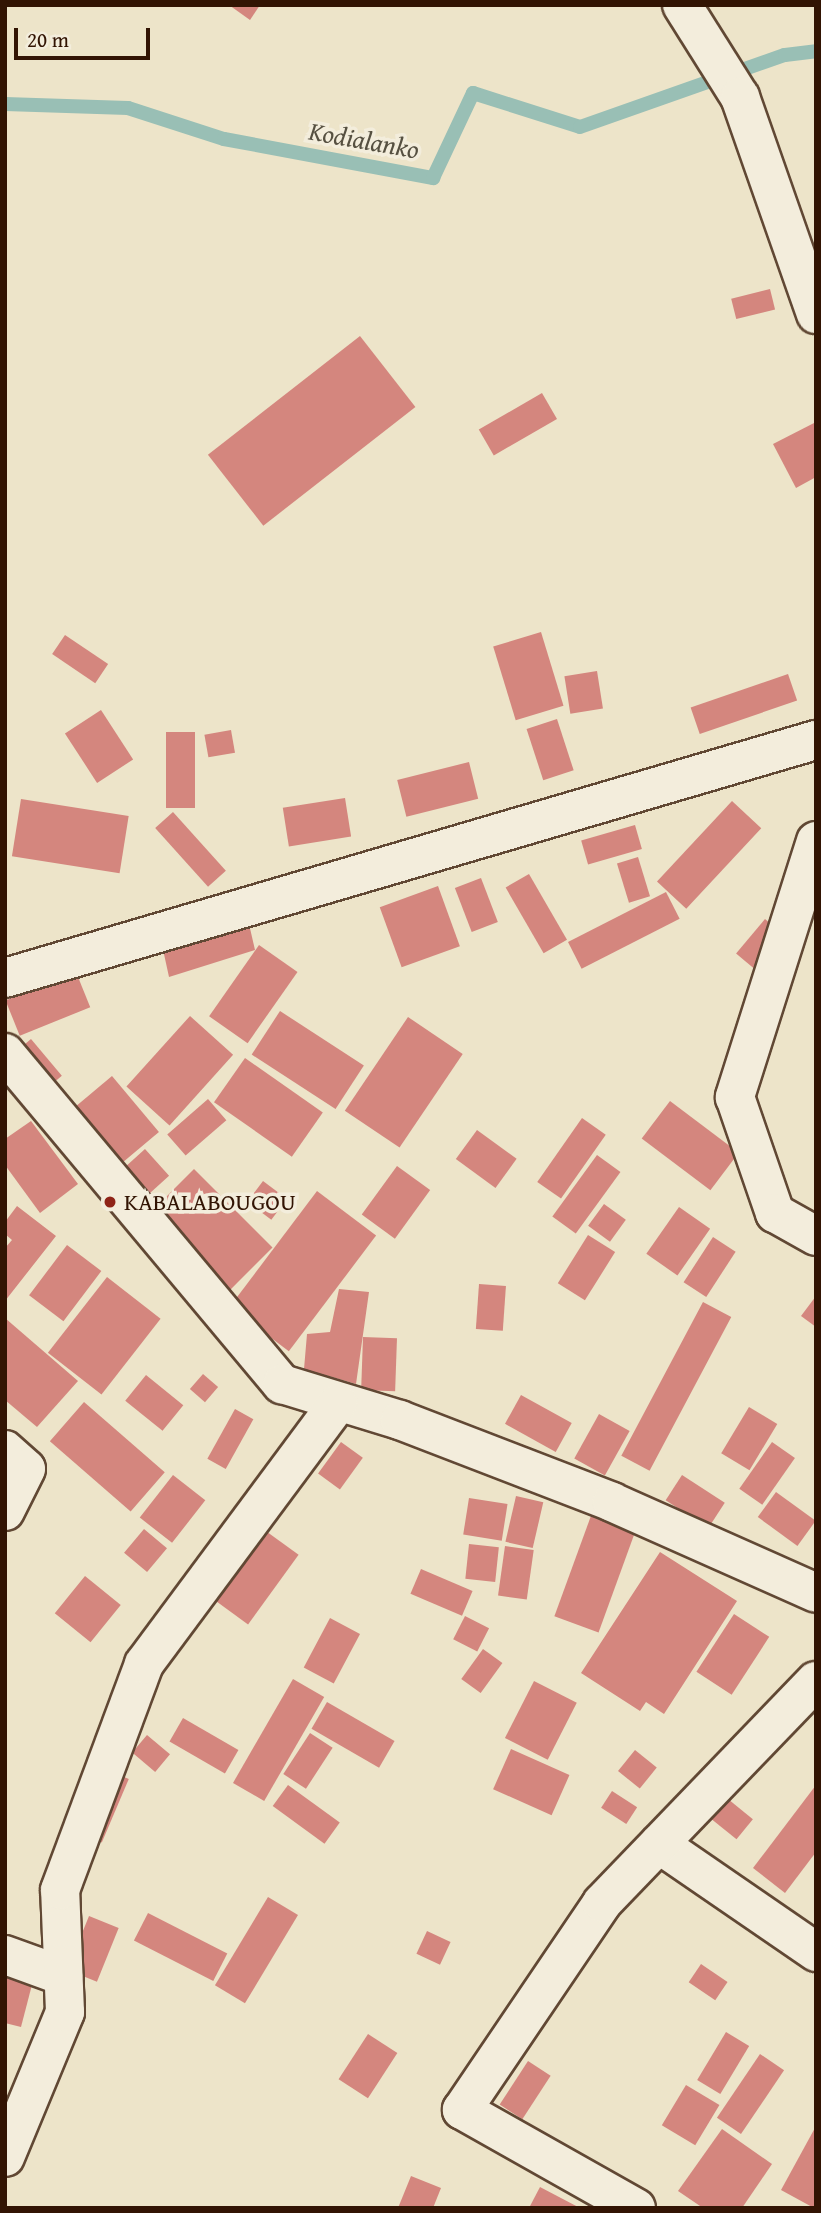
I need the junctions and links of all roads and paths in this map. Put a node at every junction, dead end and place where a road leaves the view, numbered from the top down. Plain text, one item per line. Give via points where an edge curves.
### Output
1 (682, 5) edge
2 (816, 314) edge
3 (816, 740) edge
4 (816, 841) edge
5 (5, 978) edge
6 (5, 1053) edge
7 (816, 1236) edge
8 (338, 1403) junction
9 (5, 1450) edge
10 (5, 1511) edge
11 (816, 1593) edge
12 (816, 1681) edge
13 (659, 1844) junction
14 (816, 1952) edge
15 (5, 1955) edge
16 (63, 1976) junction
17 (5, 2157) edge
18 (636, 2208) edge

1 - 2 street via 712,46 740,97
3 - 5 street
4 - 7 street via 735,1097 775,1213
6 - 8 street via 282,1384
8 - 11 street via 400,1420 612,1502
8 - 16 street via 144,1664 60,1890
9 - 10 street via 26,1469
12 - 13 street
13 - 14 street
13 - 18 street via 602,1903 462,2110
15 - 16 street
16 - 17 street via 65,2012

